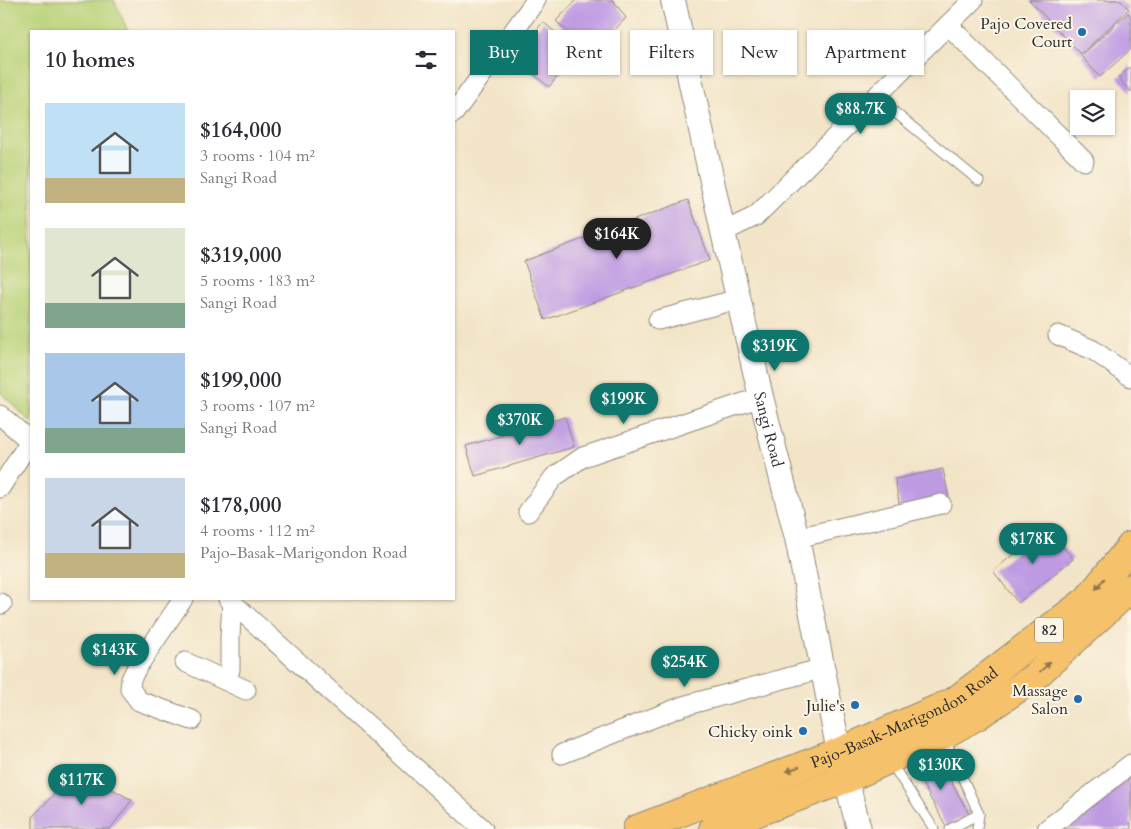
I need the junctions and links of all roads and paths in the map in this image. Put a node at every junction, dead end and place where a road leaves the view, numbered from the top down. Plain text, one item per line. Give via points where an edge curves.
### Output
1 (536, 0) edge
2 (673, 0) edge
3 (973, 0) edge
4 (948, 25) junction
5 (876, 97) junction
6 (455, 112) edge
7 (1084, 161) dead end
8 (979, 181) dead end
9 (723, 232) junction
10 (739, 300) junction
11 (658, 320) dead end
12 (1058, 335) dead end
13 (1131, 377) edge
14 (761, 397) junction
15 (0, 415) edge
16 (30, 441) edge
17 (0, 488) edge
18 (941, 504) dead end
19 (528, 512) dead end
20 (798, 538) junction
21 (1131, 546) edge
22 (1131, 588) edge
23 (181, 600) edge
24 (232, 600) edge
25 (185, 662) dead end
26 (824, 668) junction
27 (228, 680) junction
28 (246, 690) dead end
29 (192, 720) dead end
30 (944, 735) junction
31 (839, 752) junction
32 (562, 754) dead end
33 (889, 761) junction
34 (1131, 764) edge
35 (846, 779) junction
36 (979, 814) junction
37 (484, 829) edge
38 (638, 829) edge
39 (713, 829) edge
40 (859, 829) edge
41 (934, 829) edge
42 (950, 829) edge
43 (977, 829) edge
44 (1047, 829) edge

1 - 6 street
2 - 9 street, Sangi Road
3 - 4 street
4 - 5 street
4 - 7 street
5 - 8 lane
5 - 9 street via 756,216
9 - 10 street, Sangi Road
10 - 11 street
10 - 14 street, Sangi Road
12 - 13 street via 1093,350
14 - 19 street via 583,457 554,477
14 - 20 street, Sangi Road
15 - 16 street
16 - 17 street
18 - 20 street
20 - 26 street, Sangi Road
21 -> 31 main road, Pajo-Basak-Marigondon Road / 82 via 1087,600 955,701
30 -> 22 main road, Pajo-Basak-Marigondon Road / 82 via 1034,678
23 - 29 street via 136,669 130,688 139,701
24 - 27 street
24 - 37 street
25 - 27 street
26 - 31 street, Sangi Road
26 - 32 street via 683,706
27 - 28 street
30 - 33 main road, Pajo-Basak-Marigondon Road / 82
30 - 36 lane
31 - 35 street, Sangi Road
31 -> 38 main road, Pajo-Basak-Marigondon Road / 82
33 - 35 main road, Pajo-Basak-Marigondon Road / 82
33 - 41 lane
34 - 44 street
35 - 39 main road, Pajo-Basak-Marigondon Road / 82
35 - 40 street, Sangi Road
36 - 42 lane
36 - 43 lane

